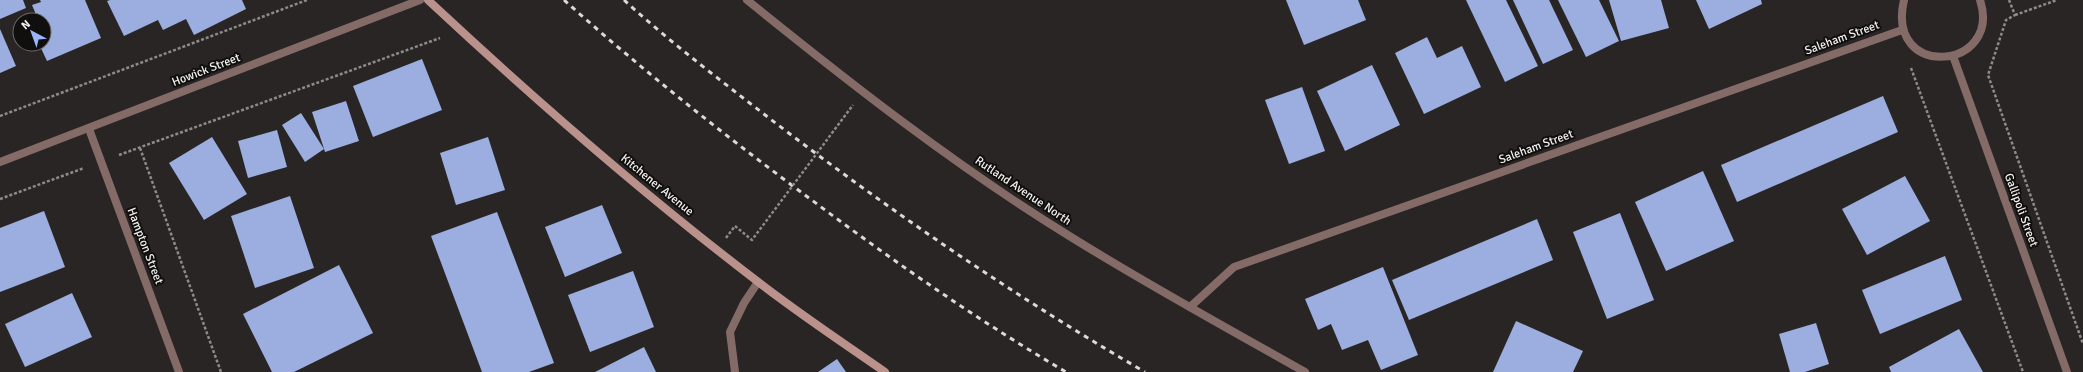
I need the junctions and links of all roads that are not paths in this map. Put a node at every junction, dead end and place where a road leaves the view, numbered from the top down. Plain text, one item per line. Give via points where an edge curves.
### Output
1 (420, 0) edge
2 (428, 0) edge
3 (747, 0) edge
4 (1904, 0) edge
5 (1981, 0) edge
6 (1900, 30) junction
7 (1953, 56) junction
8 (89, 129) junction
9 (0, 162) edge
10 (758, 282) junction
11 (1190, 307) junction
12 (179, 372) edge
13 (735, 372) edge
14 (885, 372) edge
15 (1305, 372) edge
16 (2067, 372) edge

1 - 8 street, Howick Street
2 - 10 street, Kitchener Avenue via 525,90
3 - 11 street, Rutland Avenue North via 862,93 958,162 1071,237
4 - 6 street via 1900,14
5 - 7 street via 1984,18 1979,35 1969,48
6 - 7 street via 1922,53 1938,58
6 - 11 street, Saleham Street via 1234,267
7 - 16 street, Gallipoli Street
8 - 9 street, Howick Street
8 - 12 street, Hampton Street
10 - 13 street via 730,332
10 - 14 street, Kitchener Avenue
11 - 15 street, Rutland Avenue North

